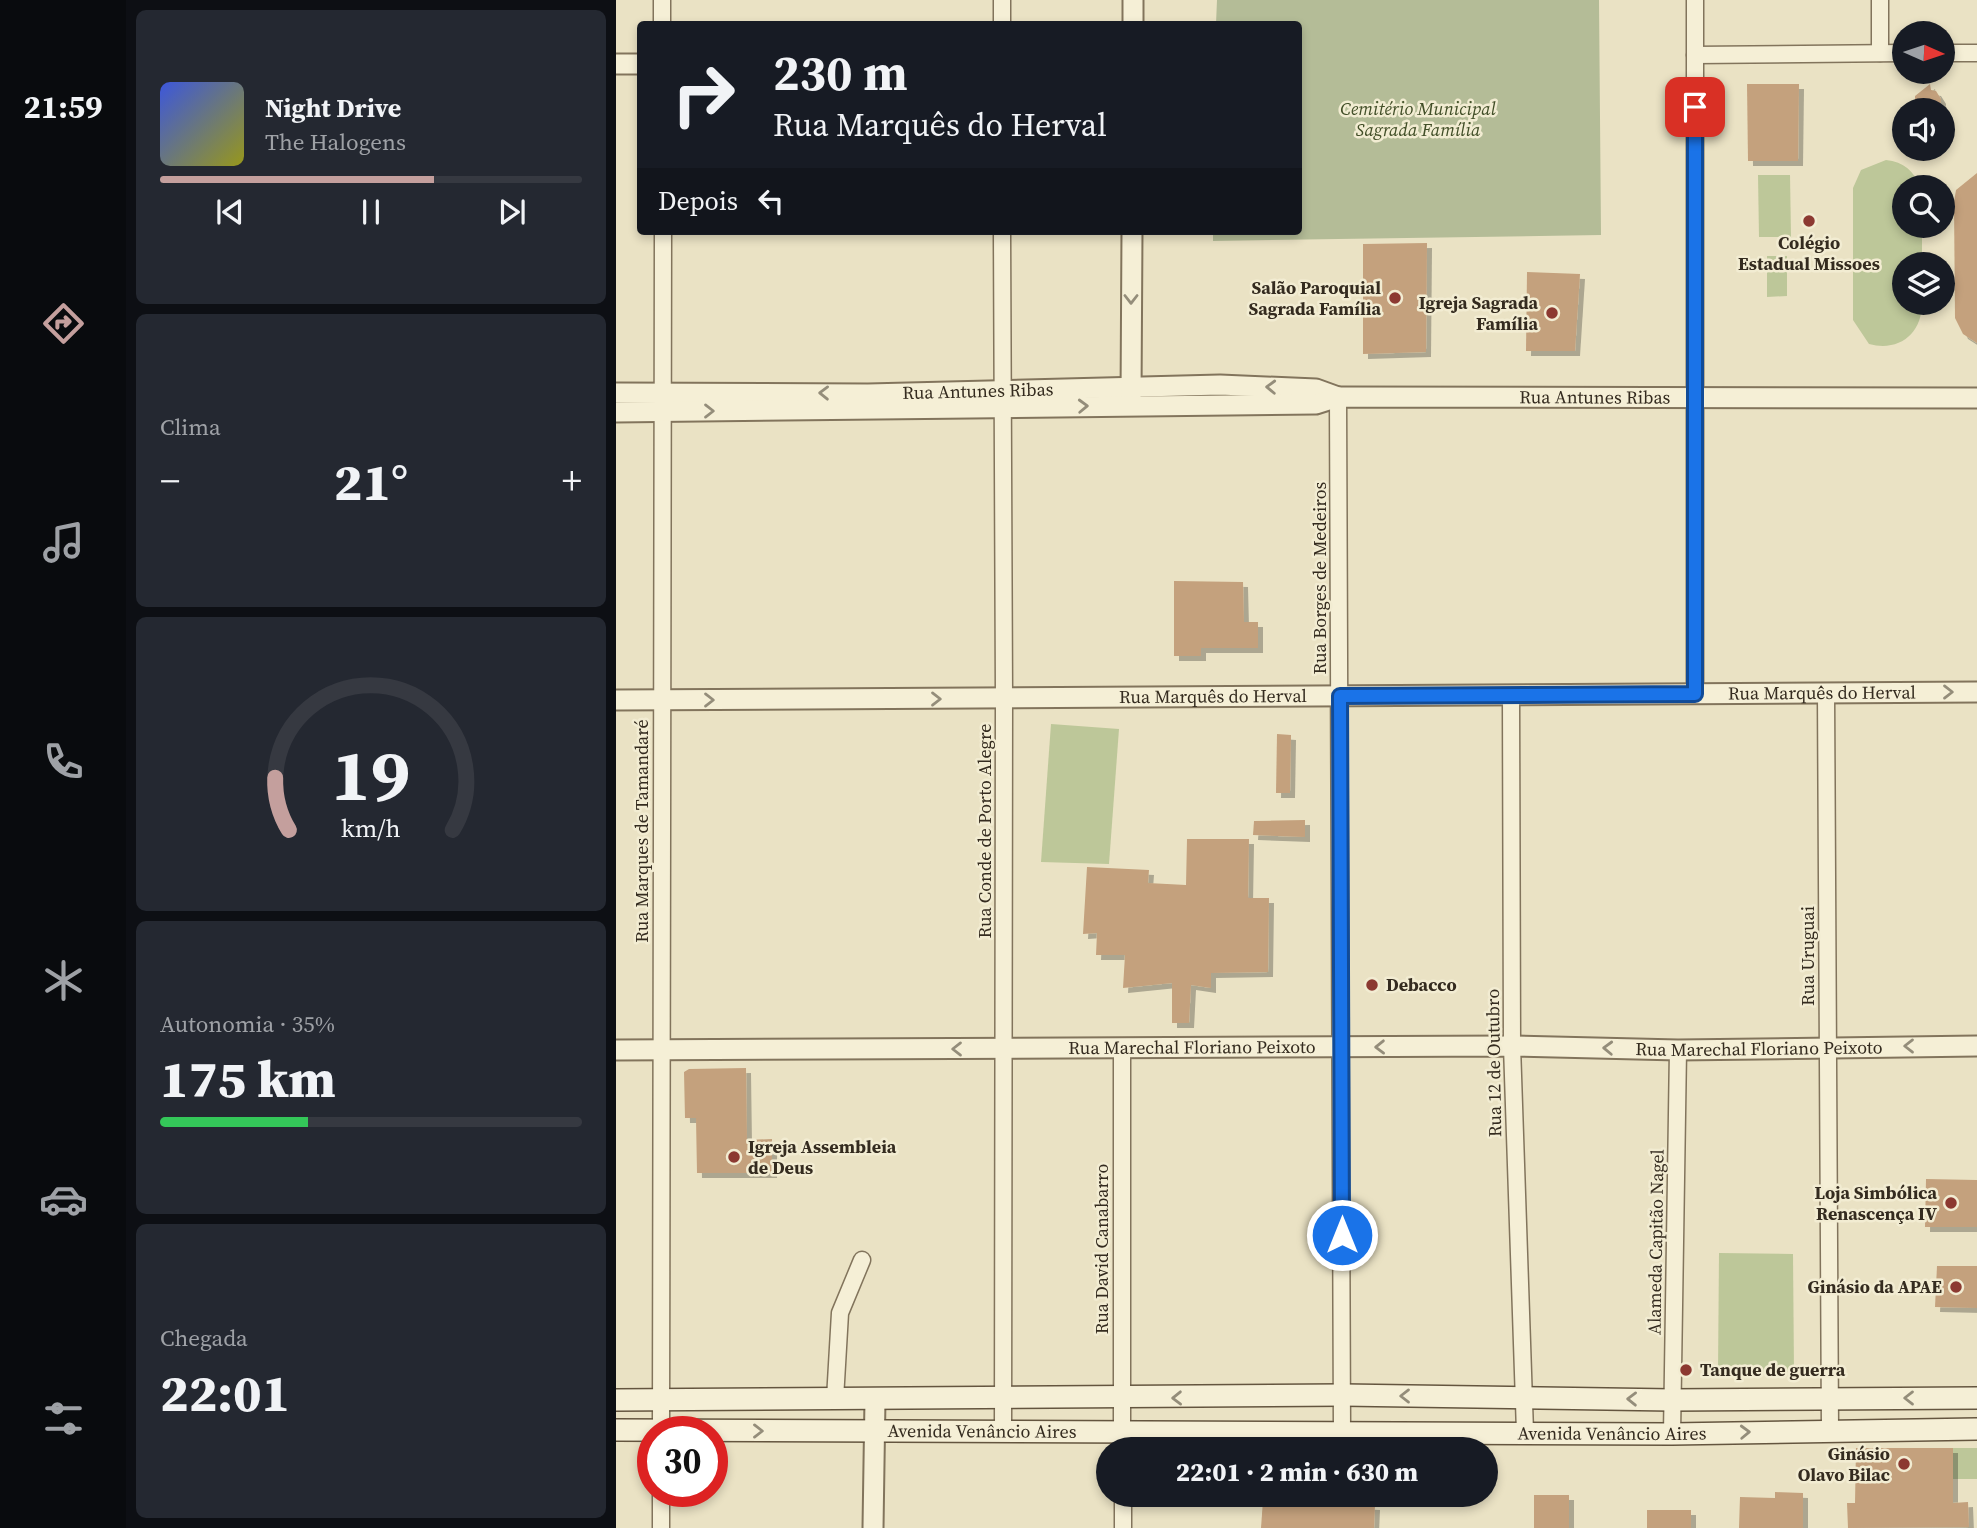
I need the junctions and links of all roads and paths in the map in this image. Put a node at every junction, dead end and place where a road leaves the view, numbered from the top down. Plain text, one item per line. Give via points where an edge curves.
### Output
1 (662, 0) edge
2 (1002, 0) edge
3 (1133, 0) edge
4 (1695, 0) edge
5 (1880, 0) edge
6 (662, 21) edge
7 (1002, 21) edge
8 (1133, 21) edge
9 (1880, 53) junction
10 (1892, 53) edge
11 (1955, 53) edge
12 (1977, 53) edge
13 (1695, 55) junction
14 (616, 64) edge
15 (637, 64) edge
16 (663, 235) edge
17 (1002, 235) edge
18 (1132, 235) edge
19 (616, 393) edge
20 (1131, 395) junction
21 (1338, 397) junction
22 (1693, 397) junction
23 (1977, 398) edge
24 (1002, 400) junction
25 (662, 402) junction
26 (616, 412) edge
27 (1977, 692) edge
28 (1826, 693) junction
29 (1511, 694) junction
30 (1695, 694) junction
31 (1340, 696) junction
32 (1004, 698) junction
33 (616, 700) edge
34 (660, 701) junction
35 (1512, 1046) junction
36 (1828, 1046) junction
37 (1977, 1046) edge
38 (1342, 1048) junction
39 (1003, 1049) junction
40 (1122, 1049) junction
41 (616, 1050) edge
42 (663, 1050) junction
43 (1678, 1050) junction
44 (862, 1260) dead end
45 (1343, 1395) junction
46 (1524, 1396) junction
47 (1210, 1397) junction
48 (1003, 1398) junction
49 (1830, 1398) junction
50 (1977, 1398) edge
51 (835, 1399) junction
52 (875, 1399) junction
53 (1120, 1399) junction
54 (1672, 1399) junction
55 (616, 1400) edge
56 (661, 1400) junction
57 (661, 1416) edge
58 (1977, 1429) edge
59 (616, 1430) edge
60 (637, 1430) edge
61 (1830, 1430) junction
62 (728, 1431) edge
63 (874, 1431) junction
64 (1003, 1432) junction
65 (1210, 1432) junction
66 (1342, 1432) junction
67 (1525, 1432) junction
68 (1672, 1434) junction
69 (1122, 1437) edge
70 (1155, 1437) edge
71 (1096, 1438) edge
72 (661, 1507) edge
73 (1123, 1507) edge
74 (661, 1528) edge
75 (873, 1528) edge
76 (1123, 1528) edge

1 - 6 street
2 - 7 street
3 - 8 street
4 - 13 street
5 - 9 street
9 - 10 street
9 - 13 street
11 - 12 street
13 - 22 street
14 - 15 street
16 - 25 street, Rua Marques de Tamandaré
17 - 24 street, Rua Conde de Porto Alegre
18 -> 20 street
19 - 25 street, Rua Antunes Ribas
20 - 21 street, Rua Antunes Ribas via 1316,389
20 - 24 street, Rua Antunes Ribas
21 - 22 street, Rua Antunes Ribas
21 - 31 street, Rua Borges de Medeiros
22 - 23 street, Rua Antunes Ribas
22 - 30 street
24 - 25 street, Rua Antunes Ribas
24 - 32 street, Rua Conde de Porto Alegre
25 - 26 street, Rua Antunes Ribas
25 - 34 street, Rua Marques de Tamandaré
28 -> 27 street, Rua Marquês do Herval
28 - 30 street, Rua Marquês do Herval
28 - 36 street, Rua Uruguai
29 - 30 street, Rua Marquês do Herval
29 - 31 street, Rua Marquês do Herval
29 - 35 street, Rua 12 de Outubro
31 - 32 street, Rua Marquês do Herval
31 - 38 street, Rua Borges de Medeiros
34 -> 32 street, Rua Marquês do Herval
32 - 39 street, Rua Conde de Porto Alegre
33 - 34 street, Rua Marquês do Herval
34 - 42 street, Rua Marques de Tamandaré
35 -> 38 street, Rua Marechal Floriano Peixoto
43 -> 35 street, Rua Marechal Floriano Peixoto
35 - 46 street, Rua 12 de Outubro
37 -> 36 street, Rua Marechal Floriano Peixoto
36 - 43 street, Rua Marechal Floriano Peixoto
36 - 49 street, Rua Uruguai
38 - 40 street, Rua Marechal Floriano Peixoto
38 - 45 street, Rua Borges de Medeiros
39 - 40 street, Rua Marechal Floriano Peixoto
39 -> 42 street, Rua Marechal Floriano Peixoto
39 - 48 street, Rua Conde de Porto Alegre
40 - 53 street, Rua David Canabarro
41 - 42 street, Rua Marechal Floriano Peixoto
42 - 56 street, Rua Marques de Tamandaré
43 - 54 street, Alameda Capitão Nagel
44 - 51 street via 840,1313
46 -> 45 main road, Avenida Venâncio Aires
45 - 47 main road, Avenida Venâncio Aires
45 - 66 street, Rua Borges de Medeiros
54 -> 46 main road, Avenida Venâncio Aires
46 - 67 street, Rua 12 de Outubro
47 -> 53 main road, Avenida Venâncio Aires
47 - 65 main road
48 - 52 main road, Avenida Venâncio Aires
48 - 53 main road, Avenida Venâncio Aires
48 - 64 street, Rua Conde de Porto Alegre
50 -> 49 main road, Avenida Venâncio Aires
49 - 54 main road, Avenida Venâncio Aires
49 - 61 street, Rua Uruguai
51 - 52 main road, Avenida Venâncio Aires
51 - 56 main road, Avenida Venâncio Aires
52 - 63 street
53 - 69 street, Rua David Canabarro
54 - 68 street, Alameda Capitão Nagel
55 - 56 main road, Avenida Venâncio Aires
56 - 57 street, Rua Marques de Tamandaré
58 - 61 main road, Avenida Venâncio Aires
59 - 60 main road, Avenida Venâncio Aires
68 -> 61 main road, Avenida Venâncio Aires
62 -> 63 main road, Avenida Venâncio Aires
63 - 64 main road, Avenida Venâncio Aires
63 - 75 street
64 - 71 main road, Avenida Venâncio Aires
65 - 66 main road, Avenida Venâncio Aires
65 - 70 main road, Avenida Venâncio Aires
66 - 67 main road, Avenida Venâncio Aires
67 - 68 main road, Avenida Venâncio Aires
72 - 74 street
73 - 76 street

